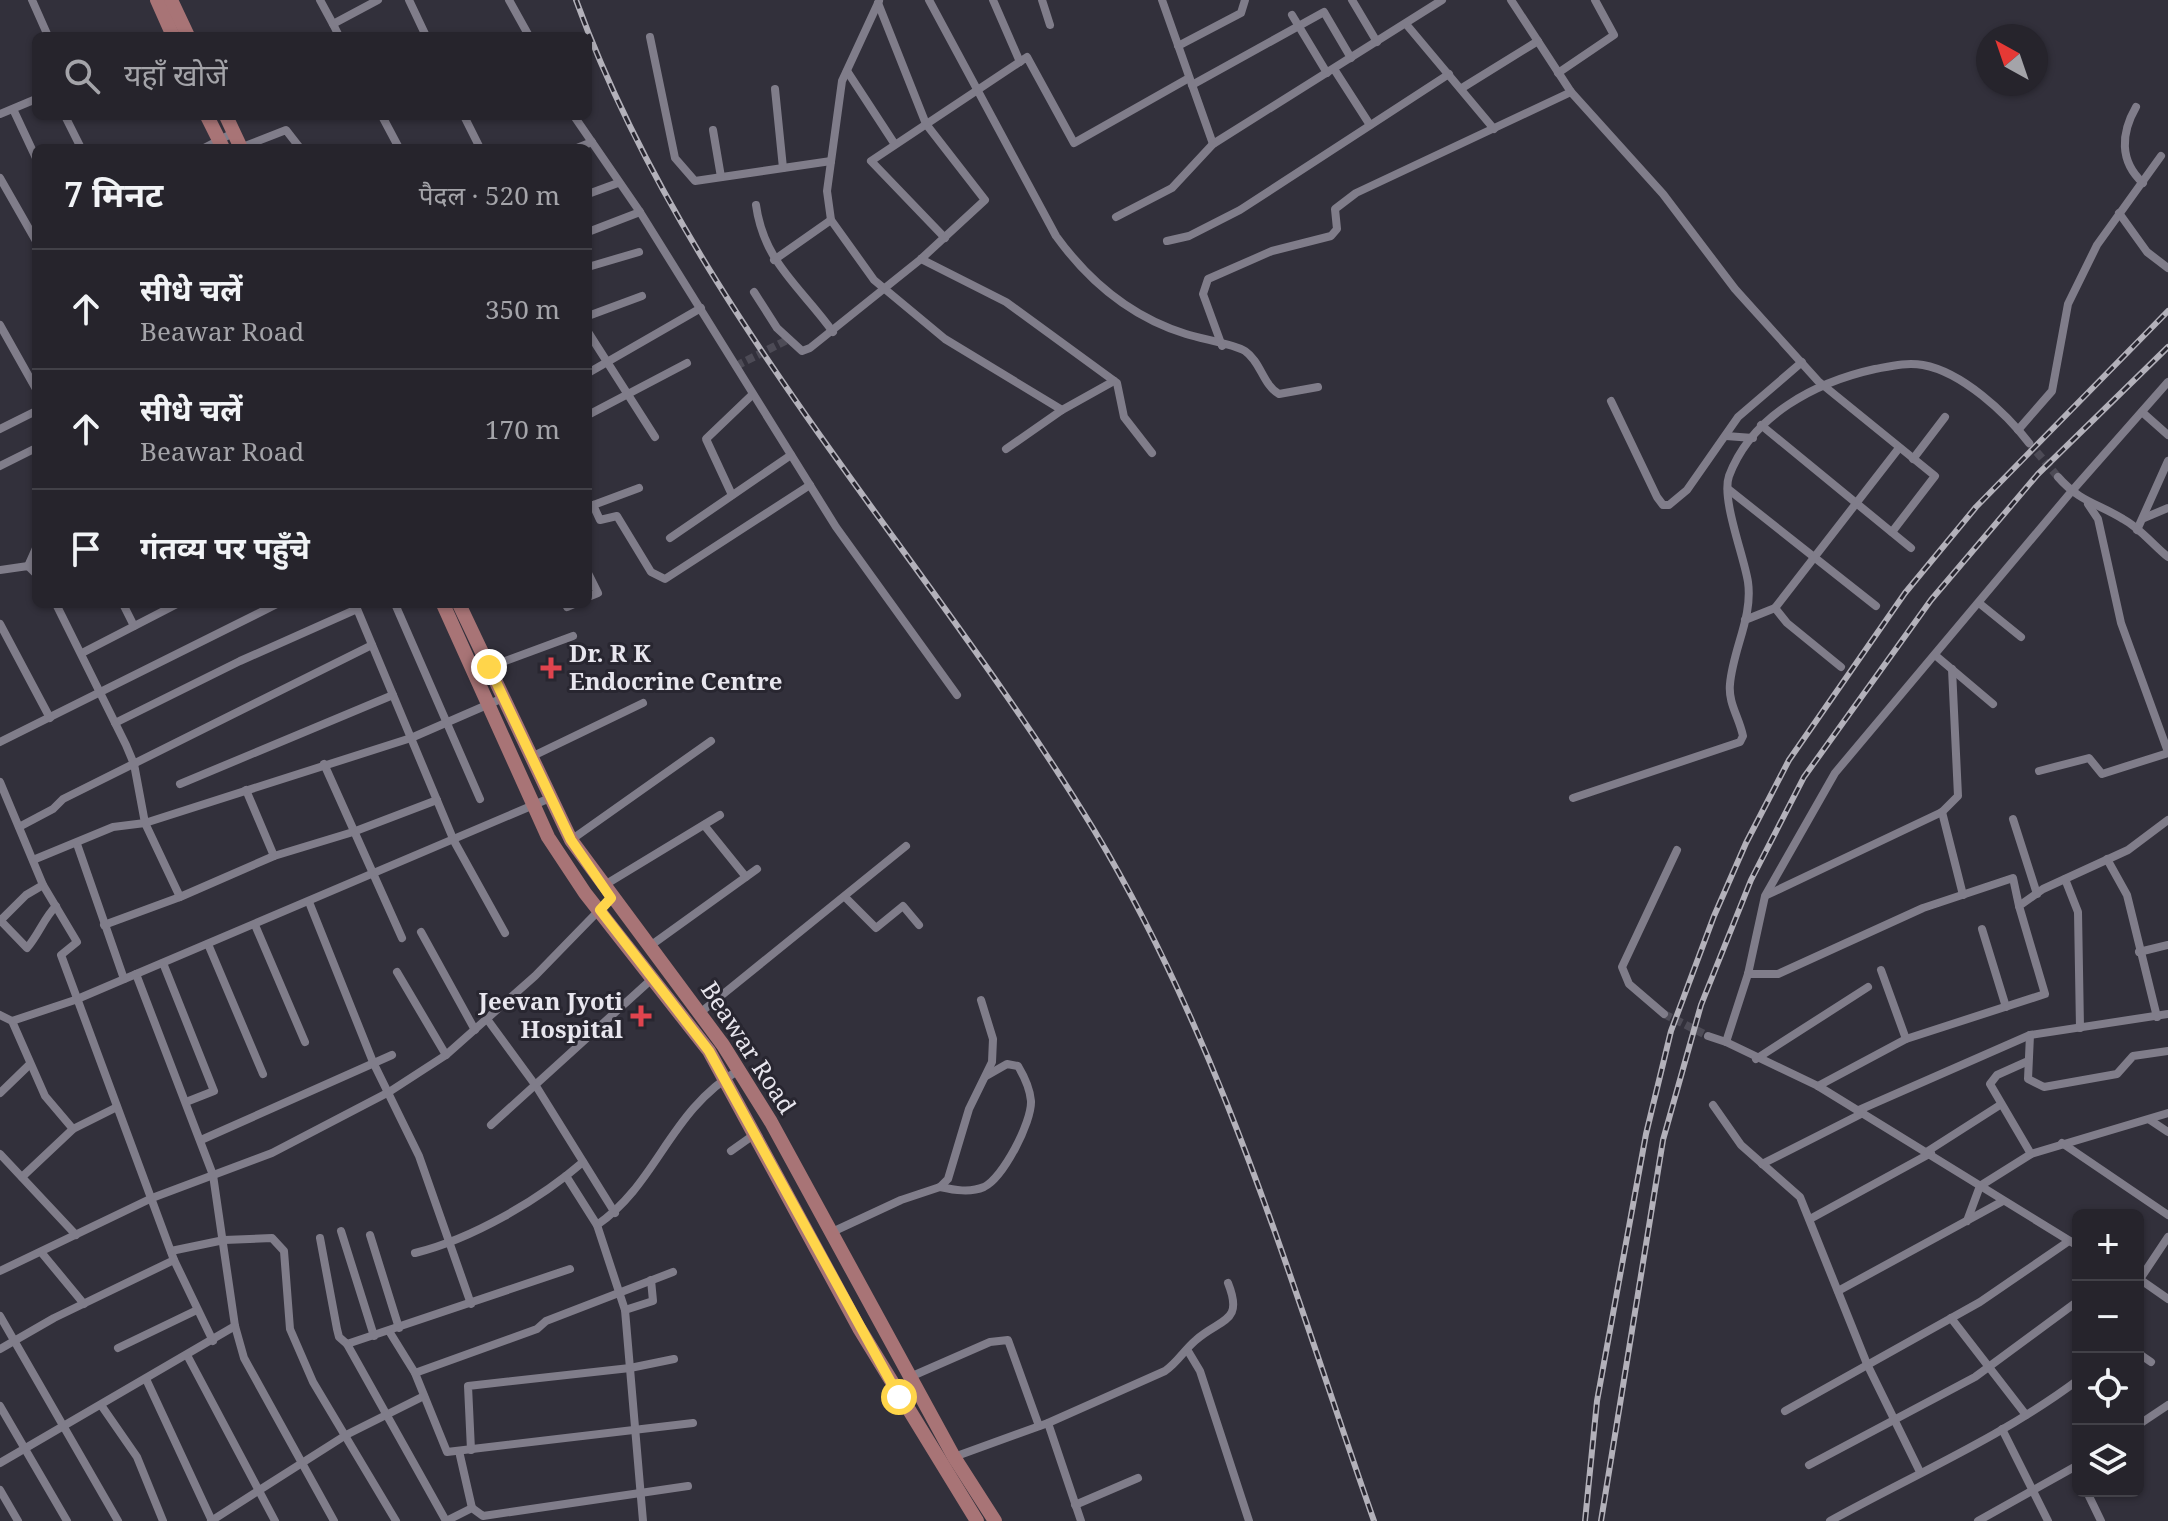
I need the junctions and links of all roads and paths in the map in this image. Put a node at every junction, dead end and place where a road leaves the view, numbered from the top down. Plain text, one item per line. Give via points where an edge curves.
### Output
1 (32, 0) edge
2 (157, 0) edge
3 (320, 0) edge
4 (378, 0) edge
5 (409, 0) edge
6 (509, 0) edge
7 (929, 0) edge
8 (993, 0) edge
9 (1042, 0) edge
10 (1162, 0) edge
11 (1245, 0) edge
12 (1352, 0) edge
13 (1442, 0) edge
14 (1511, 0) edge
15 (1595, 0) edge
16 (174, 1) edge
17 (879, 2) edge
18 (1292, 15) dead end
19 (333, 24) junction
20 (1406, 24) junction
21 (1050, 25) dead end
22 (1299, 26) junction
23 (46, 32) edge
24 (176, 32) edge
25 (177, 32) edge
26 (337, 32) edge
27 (424, 32) edge
28 (527, 32) edge
29 (650, 37) dead end
30 (1538, 41) junction
31 (1377, 42) junction
32 (1178, 46) junction
33 (1351, 58) junction
34 (1020, 62) junction
35 (847, 71) junction
36 (1331, 71) junction
37 (1558, 73) junction
38 (1449, 74) junction
39 (1191, 82) junction
40 (1462, 88) junction
41 (775, 89) dead end
42 (978, 90) junction
43 (1571, 92) junction
44 (32, 101) edge
45 (2136, 107) dead end
46 (13, 109) junction
47 (0, 114) edge
48 (67, 120) edge
49 (209, 120) edge
50 (228, 120) edge
51 (384, 120) edge
52 (466, 120) edge
53 (578, 123) edge
54 (926, 124) junction
55 (1370, 125) junction
56 (1494, 129) junction
57 (713, 130) dead end
58 (233, 133) junction
59 (592, 142) junction
60 (894, 143) junction
61 (79, 144) edge
62 (221, 144) edge
63 (238, 144) edge
64 (250, 144) edge
65 (297, 144) edge
66 (397, 144) edge
67 (478, 144) edge
68 (587, 144) edge
69 (1213, 144) junction
70 (32, 149) edge
71 (2161, 156) dead end
72 (831, 161) junction
73 (783, 168) junction
74 (721, 177) junction
75 (0, 178) edge
76 (2139, 180) junction
77 (618, 183) junction
78 (592, 193) edge
79 (756, 205) dead end
80 (640, 212) junction
81 (2119, 213) junction
82 (1116, 217) dead end
83 (831, 220) junction
84 (592, 230) edge
85 (32, 234) edge
86 (945, 238) junction
87 (1167, 241) dead end
88 (639, 252) dead end
89 (921, 259) junction
90 (774, 260) junction
91 (592, 266) edge
92 (2168, 268) edge
93 (882, 287) junction
94 (754, 292) dead end
95 (642, 296) dead end
96 (701, 308) junction
97 (592, 315) edge
98 (0, 325) edge
99 (833, 332) junction
100 (592, 338) edge
101 (1222, 346) junction
102 (687, 363) dead end
103 (608, 364) junction
104 (592, 371) edge
105 (1812, 373) junction
106 (1114, 381) junction
107 (32, 382) edge
108 (2168, 382) edge
109 (1318, 387) dead end
110 (752, 395) junction
111 (629, 396) junction
112 (1611, 401) dead end
113 (1062, 410) junction
114 (2142, 412) junction
115 (32, 413) edge
116 (592, 413) edge
117 (1945, 417) dead end
118 (1761, 425) junction
119 (0, 429) edge
120 (2018, 430) junction
121 (2168, 435) edge
122 (1726, 436) junction
123 (655, 437) dead end
124 (1753, 438) junction
125 (2029, 443) tunnel mouth
126 (1899, 448) junction
127 (1006, 449) dead end
128 (32, 450) edge
129 (1152, 453) dead end
130 (791, 455) junction
131 (1913, 459) junction
132 (2168, 461) edge
133 (0, 466) edge
134 (2058, 477) tunnel mouth
135 (810, 485) junction
136 (639, 488) dead end
137 (1727, 488) junction
138 (2071, 492) junction
139 (732, 495) junction
140 (1858, 503) junction
141 (2088, 504) junction
142 (592, 506) edge
143 (592, 508) edge
144 (2168, 508) edge
145 (2143, 518) junction
146 (2137, 530) junction
147 (1892, 532) junction
148 (670, 538) dead end
149 (1911, 548) dead end
150 (1815, 556) junction
151 (32, 557) edge
152 (2168, 557) edge
153 (28, 566) junction
154 (0, 570) edge
155 (32, 570) edge
156 (1979, 603) junction
157 (1876, 606) dead end
158 (58, 608) edge
159 (125, 608) edge
160 (169, 608) edge
161 (269, 608) edge
162 (352, 608) edge
163 (357, 608) edge
164 (397, 608) edge
165 (445, 608) edge
166 (461, 608) edge
167 (1775, 608) junction
168 (1745, 620) junction
169 (0, 624) edge
170 (134, 626) junction
171 (573, 636) dead end
172 (2021, 637) dead end
173 (372, 645) junction
174 (82, 653) junction
175 (1935, 655) junction
176 (489, 667) junction
177 (1841, 667) dead end
178 (1952, 669) junction
179 (100, 691) junction
180 (393, 695) junction
181 (957, 695) dead end
182 (503, 698) junction
183 (643, 703) dead end
184 (1993, 704) dead end
185 (487, 705) junction
186 (50, 718) junction
187 (448, 722) junction
188 (115, 723) junction
189 (2168, 725) edge
190 (2164, 736) junction
191 (411, 738) junction
192 (711, 741) dead end
193 (0, 742) edge
194 (2168, 753) edge
195 (531, 757) junction
196 (134, 764) junction
197 (324, 764) junction
198 (2039, 771) dead end
199 (0, 782) edge
200 (180, 784) dead end
201 (246, 790) junction
202 (3, 796) edge
203 (550, 798) junction
204 (1573, 798) dead end
205 (480, 799) dead end
206 (437, 800) junction
207 (533, 807) junction
208 (1942, 812) junction
209 (720, 815) dead end
210 (2013, 819) dead end
211 (2168, 820) edge
212 (145, 823) junction
213 (704, 825) junction
214 (19, 827) junction
215 (353, 832) junction
216 (571, 840) junction
217 (454, 841) junction
218 (77, 844) junction
219 (906, 846) dead end
220 (1677, 850) dead end
221 (274, 856) junction
222 (2107, 859) junction
223 (33, 860) junction
224 (757, 869) dead end
225 (373, 875) junction
226 (746, 877) junction
227 (2065, 879) junction
228 (43, 885) junction
229 (607, 892) junction
230 (2037, 894) junction
231 (1963, 895) junction
232 (1765, 896) junction
233 (180, 897) junction
234 (846, 898) junction
235 (309, 902) junction
236 (56, 906) junction
237 (2019, 906) junction
238 (600, 910) junction
239 (0, 921) edge
240 (104, 925) junction
241 (255, 925) junction
242 (919, 925) dead end
243 (1982, 929) dead end
244 (421, 932) dead end
245 (505, 933) dead end
246 (402, 938) dead end
247 (208, 944) junction
248 (2168, 945) edge
249 (650, 946) junction
250 (2139, 952) junction
251 (163, 963) junction
252 (1881, 970) dead end
253 (397, 972) dead end
254 (136, 974) junction
255 (1748, 974) junction
256 (654, 978) junction
257 (124, 979) junction
258 (1868, 987) dead end
259 (75, 1000) junction
260 (981, 1000) dead end
261 (2006, 1007) junction
262 (701, 1012) junction
263 (1664, 1014) tunnel mouth
264 (2168, 1014) edge
265 (0, 1015) edge
266 (2157, 1017) junction
267 (487, 1019) junction
268 (12, 1021) junction
269 (2080, 1028) junction
270 (475, 1030) junction
271 (2030, 1035) junction
272 (1708, 1036) tunnel mouth
273 (1906, 1039) junction
274 (305, 1042) dead end
275 (1726, 1042) junction
276 (2168, 1051) edge
277 (392, 1055) dead end
278 (446, 1055) junction
279 (1756, 1059) junction
280 (373, 1062) junction
281 (2026, 1062) junction
282 (735, 1064) junction
283 (29, 1065) junction
284 (721, 1072) junction
285 (263, 1074) dead end
286 (986, 1076) junction
287 (536, 1086) junction
288 (1818, 1086) junction
289 (389, 1092) junction
290 (0, 1093) edge
291 (186, 1102) junction
292 (1713, 1105) dead end
293 (2000, 1105) junction
294 (117, 1107) junction
295 (1861, 1112) junction
296 (2168, 1113) edge
297 (2150, 1120) junction
298 (491, 1125) dead end
299 (73, 1129) junction
300 (2168, 1132) edge
301 (755, 1134) junction
302 (201, 1140) junction
303 (2062, 1143) junction
304 (731, 1151) dead end
305 (1929, 1152) junction
306 (0, 1154) edge
307 (2031, 1154) junction
308 (583, 1162) junction
309 (1762, 1164) junction
310 (213, 1175) junction
311 (566, 1176) junction
312 (22, 1177) junction
313 (1980, 1186) junction
314 (940, 1187) junction
315 (152, 1198) junction
316 (2003, 1201) junction
317 (615, 1213) junction
318 (2168, 1215) edge
319 (1810, 1219) junction
320 (1967, 1221) junction
321 (597, 1225) junction
322 (341, 1231) dead end
323 (830, 1234) junction
324 (76, 1235) junction
325 (370, 1235) dead end
326 (2168, 1237) edge
327 (320, 1238) dead end
328 (224, 1240) junction
329 (2072, 1242) edge
330 (452, 1244) junction
331 (2072, 1244) edge
332 (41, 1252) junction
333 (415, 1253) dead end
334 (173, 1256) junction
335 (570, 1269) dead end
336 (0, 1271) edge
337 (673, 1272) dead end
338 (2144, 1272) edge
339 (651, 1280) junction
340 (2142, 1281) edge
341 (1228, 1283) dead end
342 (1838, 1291) junction
343 (620, 1292) junction
344 (2168, 1299) edge
345 (84, 1304) junction
346 (471, 1304) junction
347 (2072, 1305) edge
348 (2069, 1307) junction
349 (2072, 1309) edge
350 (197, 1310) junction
351 (625, 1310) junction
352 (0, 1316) edge
353 (1951, 1318) junction
354 (235, 1326) junction
355 (399, 1328) junction
356 (389, 1331) junction
357 (374, 1336) junction
358 (14, 1341) junction
359 (213, 1341) junction
360 (347, 1344) junction
361 (118, 1348) dead end
362 (0, 1349) edge
363 (1188, 1351) junction
364 (187, 1355) junction
365 (2144, 1357) edge
366 (674, 1359) dead end
367 (2151, 1362) dead end
368 (1867, 1364) junction
369 (1988, 1367) junction
370 (630, 1368) junction
371 (415, 1373) junction
372 (910, 1377) junction
373 (146, 1379) junction
374 (2072, 1384) edge
375 (424, 1396) junction
376 (101, 1405) junction
377 (2168, 1405) edge
378 (0, 1406) edge
379 (1785, 1411) dead end
380 (386, 1412) junction
381 (2026, 1415) junction
382 (1895, 1421) junction
383 (2144, 1421) edge
384 (693, 1423) dead end
385 (1044, 1424) junction
386 (65, 1426) junction
387 (2002, 1429) junction
388 (635, 1432) junction
389 (346, 1435) junction
390 (25, 1448) junction
391 (471, 1450) junction
392 (459, 1451) junction
393 (954, 1457) junction
394 (303, 1461) junction
395 (0, 1463) edge
396 (1809, 1465) dead end
397 (2072, 1469) edge
398 (1920, 1472) junction
399 (1138, 1478) dead end
400 (688, 1486) dead end
401 (260, 1489) junction
402 (0, 1490) edge
403 (2034, 1491) junction
404 (641, 1493) junction
405 (2089, 1497) edge
406 (1075, 1505) junction
407 (472, 1508) junction
408 (18, 1521) edge
409 (67, 1521) edge
410 (118, 1521) edge
411 (163, 1521) edge
412 (212, 1521) edge
413 (275, 1521) edge
414 (334, 1521) edge
415 (396, 1521) edge
416 (446, 1521) edge
417 (643, 1521) edge
418 (977, 1521) edge
419 (995, 1521) edge
420 (1081, 1521) edge
421 (1249, 1521) edge
422 (1830, 1521) edge
423 (1978, 1521) edge
424 (2048, 1521) edge
425 (2101, 1521) edge

1 - 23 street
2 - 24 main road
3 - 19 street
4 - 19 street
5 - 27 street
6 - 28 street
7 - 42 street
8 - 34 street
9 - 21 street
10 - 32 street
11 - 32 street via 1241,13
12 - 31 street
13 - 20 street
14 - 30 street
15 - 37 street via 1614,35
16 - 25 main road
17 - 35 street
17 - 54 street
18 - 22 street
19 - 26 street
20 - 31 street
20 - 38 street
22 - 33 street via 1324,12
22 - 36 street
22 - 39 street
29 - 74 street via 675,158 695,181
30 - 37 street
30 - 40 street
31 - 33 street
32 - 39 street
33 - 36 street
34 - 39 street via 1027,57 1074,143
34 - 42 street
35 - 60 street
35 - 72 street
36 - 55 street
36 - 69 street
37 - 43 street
38 - 40 street
38 - 55 street
39 - 69 street
40 - 56 street
41 - 73 street
42 - 54 street
42 - 101 street via 1075,262 1140,316
43 - 56 street
43 - 105 street
44 - 46 street
45 - 76 street via 2124,135 2129,165
46 - 47 street
46 - 70 street
48 - 61 street
49 - 62 main road
50 - 58 main road
51 - 66 street
52 - 67 street
53 - 59 street
54 - 60 street
54 - 86 street via 985,200
55 - 87 street via 1240,210
56 - 101 street via 1342,202 1335,209 1337,229 1331,236 1272,251 1208,279 1203,294
57 - 74 street
58 - 62 street
58 - 63 main road
59 - 68 street
59 - 77 street
60 - 86 street via 871,161
64 - 65 street via 286,130
69 - 82 street via 1172,188
71 - 76 street
72 - 73 street
72 - 83 street
73 - 74 street
75 - 85 street
76 - 81 street
77 - 78 street
77 - 80 street
79 - 90 street via 759,231
80 - 84 street
80 - 96 street
81 - 92 street via 2147,252
81 - 120 street via 2068,304 2052,391
83 - 90 street
83 - 93 street
86 - 89 street
88 - 91 street
89 - 93 street
89 - 106 street via 1006,302
90 - 99 street
93 - 99 street
93 - 113 street via 945,339
94 - 99 street via 777,328 802,351
95 - 97 street
96 - 103 street
96 - 110 street
98 - 107 street
100 - 103 street
101 - 109 street via 1249,354 1279,394
102 - 111 street
103 - 104 street
103 - 111 street
105 - 118 street
105 - 120 street via 1921,364 1967,385
105 - 122 street via 1757,397
105 - 126 street
106 - 113 street
106 - 129 street via 1124,417
108 - 114 street
110 - 130 street
110 - 139 street via 706,439
111 - 116 street
111 - 123 street
112 - 122 street via 1663,505 1679,499
113 - 127 street
114 - 121 street
114 - 138 street
115 - 119 street
117 - 131 street
118 - 124 street
118 - 140 street
120 - 125 street
122 - 124 street
124 - 137 street
126 - 131 street
126 - 140 street
128 - 133 street
130 - 135 street
130 - 139 street
131 - 147 street via 1935,476
132 - 145 street
134 - 138 street
135 - 143 street via 665,579 651,572 617,516 600,520
135 - 181 street
136 - 142 street
137 - 150 street
137 - 168 street via 1748,584
138 - 141 street
138 - 156 street
139 - 148 street
140 - 147 street
140 - 150 street
141 - 146 street via 2123,518
141 - 190 street via 2098,519 2121,623
144 - 145 street
145 - 146 street
146 - 152 street
147 - 149 street
150 - 157 street
150 - 167 street
151 - 153 street
153 - 154 street
153 - 155 street
156 - 172 street
156 - 175 street
158 - 174 street
159 - 170 street
160 - 170 street
161 - 179 street
162 - 188 street
163 - 173 street
164 - 187 street
165 - 185 main road, Beawar Road
166 - 176 main road, Beawar Road
167 - 168 street
167 - 177 street
168 - 204 street via 1729,686 1743,736 1740,742
169 - 186 street
170 - 174 street
171 - 176 street
173 - 180 street
173 - 196 street
174 - 179 street
175 - 178 street
175 - 232 street via 1835,773
176 - 182 main road, Beawar Road
178 - 184 street
178 - 208 street via 1958,796
179 - 186 street
179 - 188 street
180 - 191 street
180 - 200 street
182 - 185 street
182 - 195 main road, Beawar Road
183 - 195 street
185 - 187 street
185 - 207 main road, Beawar Road
186 - 193 street
187 - 191 street
187 - 205 street
188 - 196 street
189 - 190 street
190 - 194 street
191 - 197 street
191 - 206 street
192 - 216 street
194 - 198 street via 2102,774 2089,758
195 - 203 main road, Beawar Road
196 - 212 street
196 - 214 street
197 - 201 street
197 - 215 street
199 - 202 street
201 - 212 street
201 - 221 street
202 - 214 street
203 - 207 street
203 - 216 main road, Beawar Road
206 - 215 street
206 - 217 street
207 - 217 street
207 - 238 main road, Beawar Road via 561,858
208 - 231 street
208 - 232 street
209 - 213 street
210 - 230 street
211 - 222 street
212 - 218 street via 113,827
212 - 233 street
213 - 226 street
213 - 229 street
214 - 223 street
215 - 221 street
215 - 225 street
216 - 229 main road, Beawar Road
217 - 225 street
217 - 245 street
218 - 223 street
218 - 240 street
219 - 234 street
220 - 263 street via 1622,967 1629,984
221 - 233 street
222 - 227 street
222 - 250 street via 2127,895
223 - 228 street
224 - 226 street
225 - 235 street
225 - 246 street
226 - 249 street
227 - 230 street
227 - 269 street via 2078,912
228 - 236 street
228 - 239 street
229 - 238 street
229 - 249 main road, Beawar Road
230 - 237 street
231 - 237 street via 2013,878
231 - 255 street via 1778,974
232 - 255 street
233 - 240 street
234 - 242 street via 876,928 903,906
234 - 262 street
235 - 241 street
235 - 280 street
236 - 239 street via 27,948
236 - 259 street via 77,942 61,955
237 - 261 street via 2045,994
238 - 256 main road, Beawar Road
238 - 267 street
240 - 257 street
241 - 247 street
241 - 274 street
243 - 261 street
244 - 270 street
247 - 251 street
247 - 285 street
248 - 250 street
249 - 262 main road, Beawar Road
250 - 266 street
251 - 254 street
251 - 291 street via 214,1091
252 - 273 street
253 - 278 street
254 - 257 street
254 - 291 street
255 - 275 street
256 - 284 main road, Beawar Road
256 - 287 street
257 - 259 street
258 - 279 street
259 - 268 street
259 - 294 street
260 - 286 street via 994,1049
261 - 273 street
262 - 282 main road, Beawar Road
264 - 266 street
265 - 268 street
266 - 269 street
267 - 270 street
267 - 287 street
268 - 283 street
269 - 271 street
270 - 278 street
271 - 281 street
271 - 295 street
272 - 275 street
273 - 288 street
275 - 279 street
276 - 281 street via 2133,1056 2117,1074 2044,1087 2031,1083
277 - 280 street
278 - 289 street
279 - 288 street
280 - 289 street
280 - 302 street
281 - 293 street via 1991,1079
282 - 284 street
282 - 323 main road, Beawar Road
283 - 290 street
283 - 299 street via 45,1096
284 - 301 main road, Beawar Road
284 - 317 street
286 - 314 street via 964,1122 953,1171
286 - 314 street via 1007,1064 1018,1066 1030,1091 1028,1116 997,1177 983,1188
287 - 298 street
287 - 308 street
288 - 295 street
289 - 310 street via 272,1153
289 - 330 street
291 - 302 street
292 - 309 street via 1729,1131
293 - 305 street
293 - 307 street
294 - 299 street
294 - 315 street
295 - 305 street
295 - 309 street
296 - 297 street
297 - 300 street
297 - 303 street
299 - 312 street
301 - 304 street
301 - 418 main road, Beawar Road via 859,1328
302 - 310 street
303 - 307 street
303 - 318 street
305 - 313 street
305 - 319 street
306 - 312 street
307 - 313 street
308 - 311 street
308 - 317 street
309 - 319 street via 1800,1197
310 - 315 street
310 - 328 street
311 - 321 street
311 - 330 street
312 - 324 street
313 - 316 street
313 - 320 street
314 - 323 street
315 - 324 street
315 - 334 street
316 - 320 street
316 - 329 street
317 - 321 street
319 - 342 street
320 - 342 street
321 - 343 street
322 - 357 street
323 - 372 main road, Beawar Road
324 - 332 street
325 - 355 street
326 - 338 street
327 - 360 street via 339,1337
328 - 334 street
328 - 354 street
328 - 389 street via 279,1242 286,1264 290,1329 313,1382
330 - 333 street
330 - 346 street
331 - 353 street
332 - 336 street
332 - 345 street
334 - 345 street
334 - 350 street
335 - 346 street
337 - 339 street
339 - 343 street
339 - 351 street via 653,1301
340 - 344 street
341 - 363 street via 1234,1310
342 - 368 street
343 - 351 street
343 - 371 street
345 - 358 street
346 - 355 street
347 - 348 street
348 - 349 street
348 - 369 street
350 - 359 street
350 - 361 street
351 - 370 street
352 - 358 street
353 - 368 street
353 - 369 street
354 - 359 street
354 - 394 street via 258,1386
355 - 356 street
356 - 357 street
356 - 371 street
357 - 360 street
358 - 362 street
358 - 386 street
359 - 364 street
360 - 380 street
363 - 385 street via 1165,1371
363 - 421 street via 1200,1371
364 - 373 street
364 - 401 street
365 - 367 street
366 - 370 street
368 - 379 street
368 - 382 street
369 - 381 street
369 - 382 street
370 - 388 street
370 - 391 street via 468,1386
371 - 375 street
372 - 385 street via 990,1342 1008,1340
372 - 393 main road, Beawar Road
373 - 376 street
373 - 412 street
374 - 381 street
375 - 380 street
375 - 392 street via 447,1452
376 - 386 street
376 - 411 street via 137,1457
377 - 383 street
378 - 390 street
380 - 389 street
380 - 416 street
381 - 387 street
382 - 396 street
382 - 398 street
384 - 388 street
385 - 393 street
385 - 406 street
386 - 390 street
386 - 410 street
387 - 398 street
387 - 403 street
388 - 391 street
388 - 404 street
389 - 394 street
389 - 415 street
390 - 395 street
390 - 409 street
391 - 392 street
392 - 407 street
393 - 419 main road, Beawar Road
394 - 401 street
394 - 414 street
397 - 403 street
398 - 422 street
399 - 406 street
400 - 404 street
401 - 412 street
401 - 413 street
402 - 408 street
403 - 423 street
403 - 424 street
404 - 407 street via 483,1516
404 - 417 street
405 - 425 street
406 - 420 street
407 - 416 street

